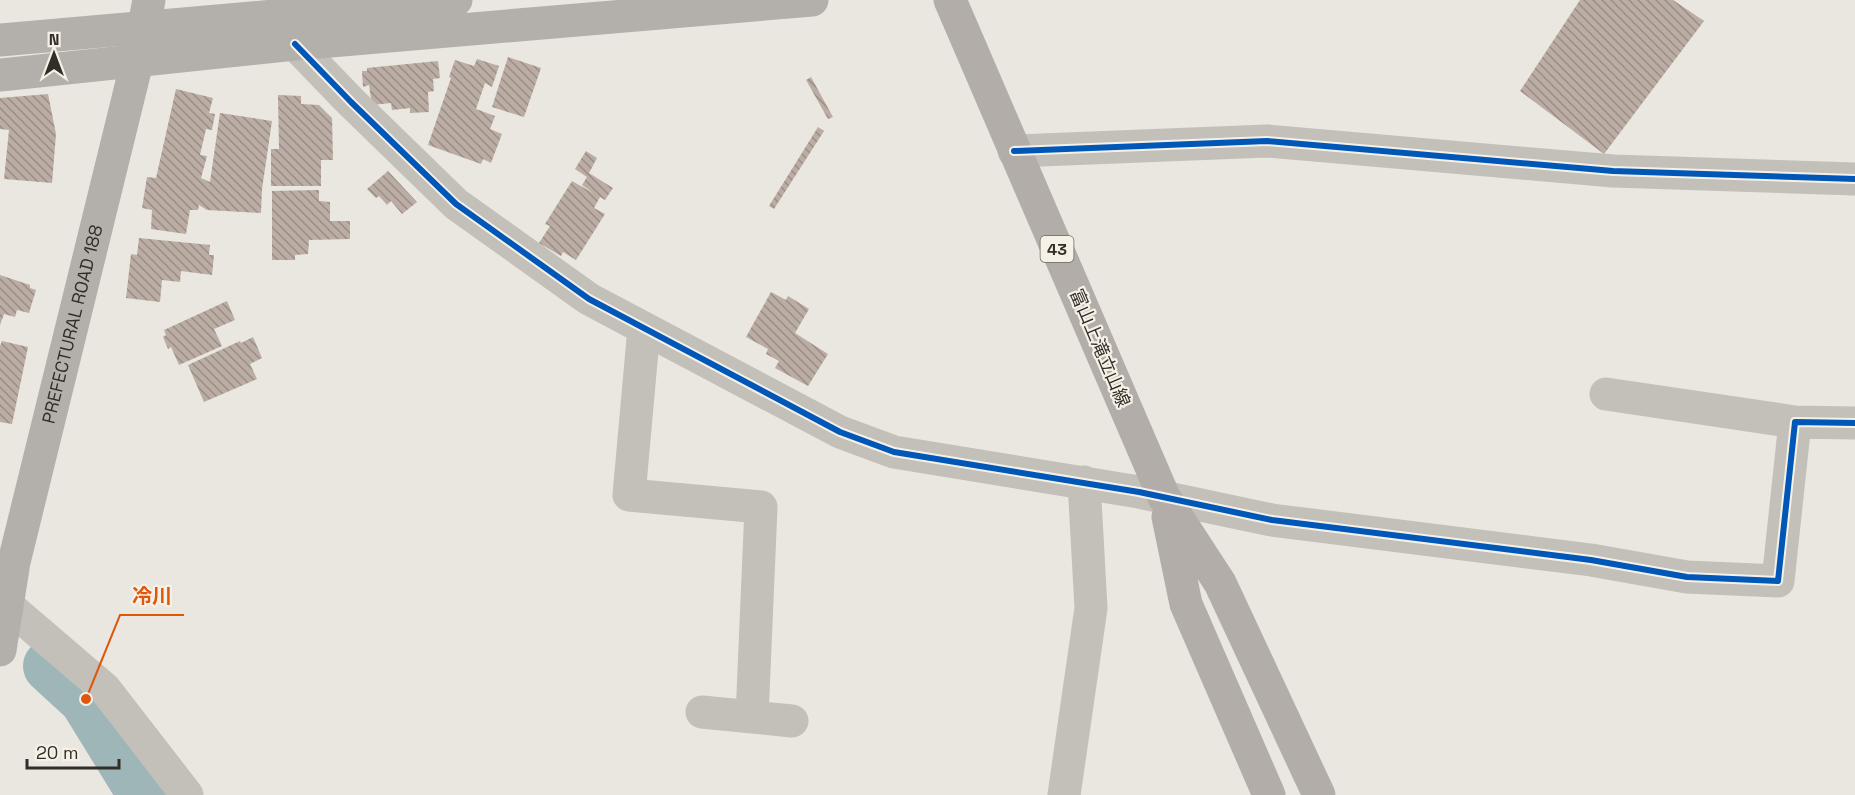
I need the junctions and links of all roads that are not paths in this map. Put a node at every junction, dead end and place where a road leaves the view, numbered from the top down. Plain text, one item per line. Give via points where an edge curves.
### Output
1 (456, 0) edge
2 (812, 0) edge
3 (950, 0) edge
4 (147, 14) edge
5 (0, 40) edge
6 (295, 44) junction
7 (137, 62) junction
8 (0, 75) edge
9 (1014, 151) junction
10 (1855, 179) edge
11 (644, 328) junction
12 (1606, 394) dead end
13 (1795, 422) junction
14 (1855, 423) edge
15 (1084, 483) junction
16 (1164, 497) junction
17 (7, 605) junction
18 (0, 650) edge
19 (702, 712) dead end
20 (752, 717) junction
21 (792, 721) dead end
22 (187, 795) edge
23 (1064, 795) edge
24 (1269, 795) edge
25 (1319, 795) edge

1 - 4 street
2 - 6 street
3 - 9 main road, 富山上滝立山線 / 43
4 - 5 street
4 - 7 street, PREFECTURAL ROAD 188
6 - 7 street
6 - 11 street via 456,204 589,299
7 - 8 street
7 - 17 street, PREFECTURAL ROAD 188 via 14,562
9 - 10 street via 1267,141 1613,171
9 - 16 main road, 富山上滝立山線 / 43
11 - 15 street via 840,432 894,452
11 - 20 street via 629,495 761,507
12 - 13 street
13 - 14 street
13 - 16 street via 1778,581 1688,577 1591,560 1272,520
15 - 16 street
15 - 23 street via 1091,608
16 - 24 main road, 富山上滝立山線 / 43 via 1186,604
16 - 25 main road, 富山上滝立山線 / 43 via 1220,583
17 - 18 street, PREFECTURAL ROAD 188
17 - 22 street via 105,689
19 - 20 street
20 - 21 street

